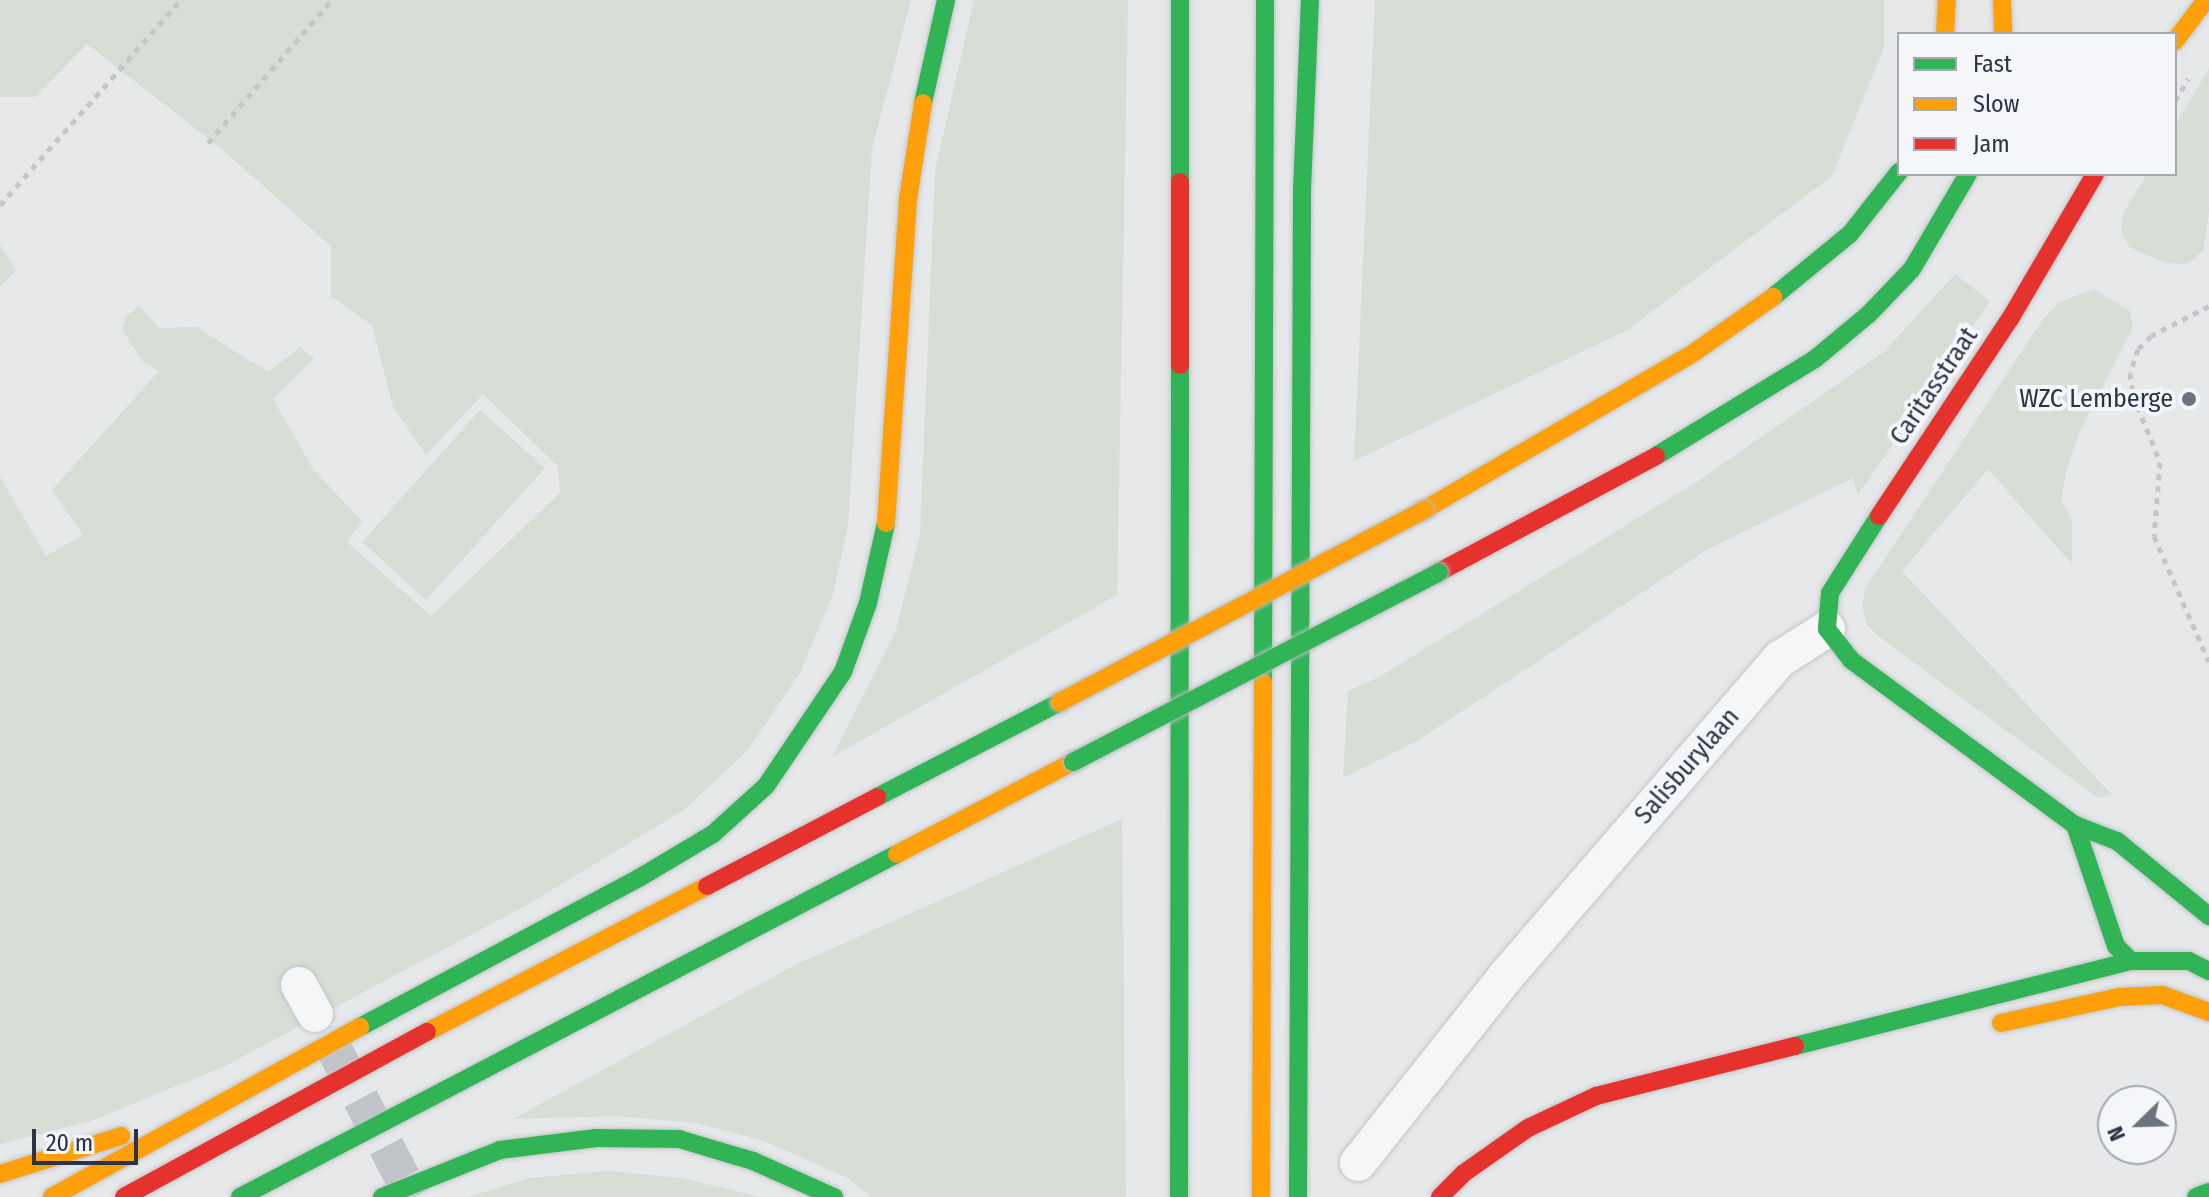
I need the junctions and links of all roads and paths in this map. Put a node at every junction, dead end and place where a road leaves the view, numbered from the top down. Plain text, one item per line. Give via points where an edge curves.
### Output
1 (181, 0) edge
2 (332, 0) edge
3 (946, 0) edge
4 (1180, 0) edge
5 (1265, 0) edge
6 (1310, 0) edge
7 (1947, 0) edge
8 (2002, 0) edge
9 (2206, 0) edge
10 (1945, 32) edge
11 (2003, 32) edge
12 (2177, 38) edge
13 (208, 143) dead end
14 (1897, 175) edge
15 (1967, 176) edge
16 (2094, 176) edge
17 (0, 205) edge
18 (2209, 306) edge
19 (1827, 629) junction
20 (2209, 662) edge
21 (2075, 825) junction
22 (2209, 916) edge
23 (2131, 961) junction
24 (2209, 971) edge
25 (1933, 1009) junction
26 (2209, 1012) edge
27 (207, 1108) junction
28 (1358, 1163) dead end
29 (0, 1174) edge
30 (2209, 1192) edge
31 (52, 1197) edge
32 (124, 1197) edge
33 (240, 1197) edge
34 (382, 1197) edge
35 (834, 1197) edge
36 (1179, 1197) edge
37 (1261, 1197) edge
38 (1298, 1197) edge
39 (1440, 1197) edge
40 (2196, 1197) edge

1 - 17 path
2 - 13 path
3 - 27 main road via 930,61 908,199 886,524 868,603 843,672 806,733 766,786 713,834
4 - 36 main road
5 - 37 main road
6 - 38 main road via 1302,190
7 - 10 main road
8 - 11 main road
9 - 12 main road
14 - 32 main road, bridge via 1850,234 1775,296 1689,356 1424,510 414,1039
15 - 33 main road, bridge via 1912,269 1869,314 1815,359 1613,483
16 - 19 main road, Caritasstraat via 2010,319 1839,576 1830,593
18 - 20 path via 2151,336 2138,349 2130,373 2133,395 2160,462 2154,536
19 - 21 main road via 1851,660
19 - 28 street, Salisburylaan via 1780,659 1507,975
21 - 22 main road via 2117,841
21 - 23 main road via 2104,922
23 - 24 main road via 2189,961
23 - 25 main road
25 - 26 main road via 1993,1025 2119,997 2162,995
25 - 39 main road via 1596,1096 1528,1128 1464,1173
27 - 29 main road
27 - 31 main road
30 - 40 main road
34 - 35 main road via 500,1150 596,1138 679,1139 753,1161

